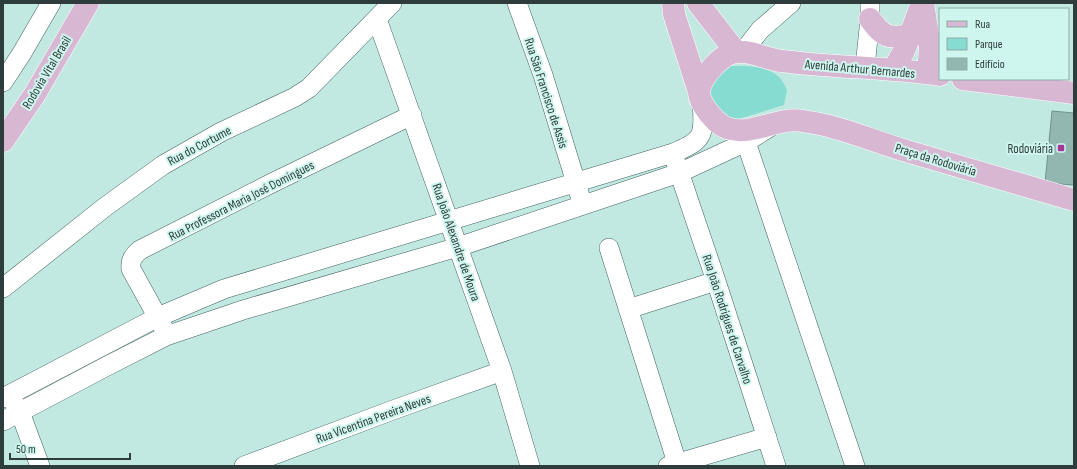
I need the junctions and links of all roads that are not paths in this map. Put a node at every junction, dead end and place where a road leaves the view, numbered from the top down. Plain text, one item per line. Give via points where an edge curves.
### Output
1 (51, 3) edge
2 (88, 3) edge
3 (392, 3) edge
4 (517, 3) edge
5 (673, 3) edge
6 (698, 3) edge
7 (791, 3) edge
8 (923, 3) edge
9 (870, 11) edge
10 (377, 19) junction
11 (910, 36) junction
12 (740, 52) junction
13 (865, 68) junction
14 (893, 70) junction
15 (934, 74) edge
16 (971, 80) edge
17 (3, 82) edge
18 (1074, 93) edge
19 (701, 98) junction
20 (412, 115) junction
21 (775, 124) junction
22 (3, 141) edge
23 (746, 142) junction
24 (673, 153) junction
25 (679, 173) junction
26 (576, 183) junction
27 (1074, 200) edge
28 (583, 205) junction
29 (450, 222) junction
30 (458, 247) junction
31 (609, 248) dead end
32 (716, 281) junction
33 (3, 288) edge
34 (628, 309) junction
35 (158, 317) junction
36 (166, 336) junction
37 (502, 371) junction
38 (6, 397) edge
39 (20, 412) junction
40 (3, 421) edge
41 (767, 437) junction
42 (672, 465) edge
43 (40, 466) edge
44 (244, 466) edge
45 (530, 466) edge
46 (776, 466) edge
47 (855, 466) edge

1 - 17 street
2 - 22 main road, Rodovia Vital Brasil via 35,94
3 - 10 street, Rua do Cortume
4 - 26 street, Rua São Francisco de Assis via 543,75
5 - 19 main road, Praça da Rodoviária via 674,14
6 - 12 main road
7 - 12 street via 760,30
8 - 11 main road
8 - 15 main road
9 - 11 main road via 879,32 896,38
9 - 13 street
10 - 20 street, Rua João Alexandre de Moura
10 - 33 street, Rua do Cortume via 309,88 221,132 163,165 105,207
11 - 14 main road
12 - 13 main road, Avenida Arthur Bernardes via 780,61
12 - 19 main road via 729,54 710,70 704,79
13 - 14 main road, Avenida Arthur Bernardes
14 - 15 main road, Avenida Arthur Bernardes
16 - 18 main road
19 - 21 main road, Praça da Rodoviária via 714,120 726,128 742,130
19 - 24 street via 704,122 700,136 687,147
20 - 29 street, Rua João Alexandre de Moura
20 - 35 street, Rua Professora Maria José Domingues via 140,250 130,262 131,269
21 - 23 street
21 - 27 main road, Praça da Rodoviária via 798,120 832,126
23 - 25 street
23 - 47 street
24 - 25 street, Rua João Rodrigues de Carvalho
24 - 26 street
25 - 28 street
25 - 32 street, Rua João Rodrigues de Carvalho
26 - 28 street, Rua São Francisco de Assis
26 - 29 street
28 - 30 street
29 - 30 street, Rua João Alexandre de Moura
29 - 35 street via 224,289
30 - 36 street via 243,310
30 - 37 street, Rua João Alexandre de Moura
31 - 34 street
32 - 34 street
32 - 41 street, Rua João Rodrigues de Carvalho
34 - 42 street
35 - 36 street, Rua Professora Maria José Domingues
35 - 38 street
36 - 39 street
37 - 44 street, Rua Vicentina Pereira Neves
37 - 45 street, Rua João Alexandre de Moura
38 - 39 street
39 - 40 street
39 - 43 street
41 - 42 street
41 - 46 street, Rua João Rodrigues de Carvalho

